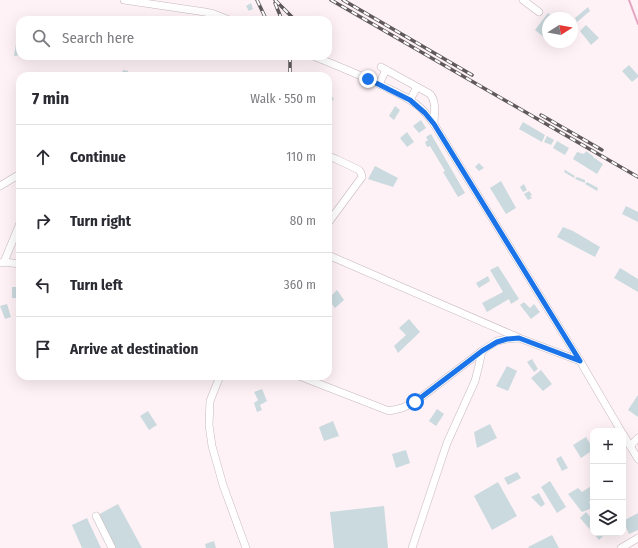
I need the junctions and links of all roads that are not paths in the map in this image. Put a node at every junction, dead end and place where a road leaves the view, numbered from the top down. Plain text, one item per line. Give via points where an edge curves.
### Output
1 (124, 0) edge
2 (523, 0) edge
3 (538, 12) dead end
4 (219, 16) edge
5 (323, 60) edge
6 (379, 84) junction
7 (417, 87) junction
8 (410, 100) junction
9 (434, 124) junction
10 (332, 158) edge
11 (16, 176) edge
12 (0, 186) edge
13 (332, 218) edge
14 (16, 232) edge
15 (332, 257) edge
16 (2, 262) edge
17 (16, 264) edge
18 (519, 338) junction
19 (482, 351) junction
20 (580, 361) junction
21 (218, 380) edge
22 (309, 380) edge
23 (619, 428) edge
24 (638, 438) edge
25 (626, 439) edge
26 (630, 446) junction
27 (638, 459) edge
28 (96, 516) dead end
29 (638, 538) edge
30 (112, 548) edge
31 (246, 548) edge
32 (412, 548) edge
33 (621, 548) edge

1 - 4 street
2 - 3 street
5 - 6 street
6 - 7 street via 384,69
6 - 8 street
7 - 8 street
7 - 9 street via 433,97
8 - 9 street
9 - 20 street
10 - 13 street via 362,172 362,177
11 - 12 street
14 - 16 street
15 - 18 street
16 - 17 street
18 - 19 street via 497,342
18 - 20 street
19 - 22 street via 415,402 389,411
19 - 32 street via 474,381 447,443
20 - 23 street
21 - 31 street via 210,401 209,426 212,446
24 - 26 street
25 - 26 street
26 - 27 street
28 - 30 street
29 - 33 street

